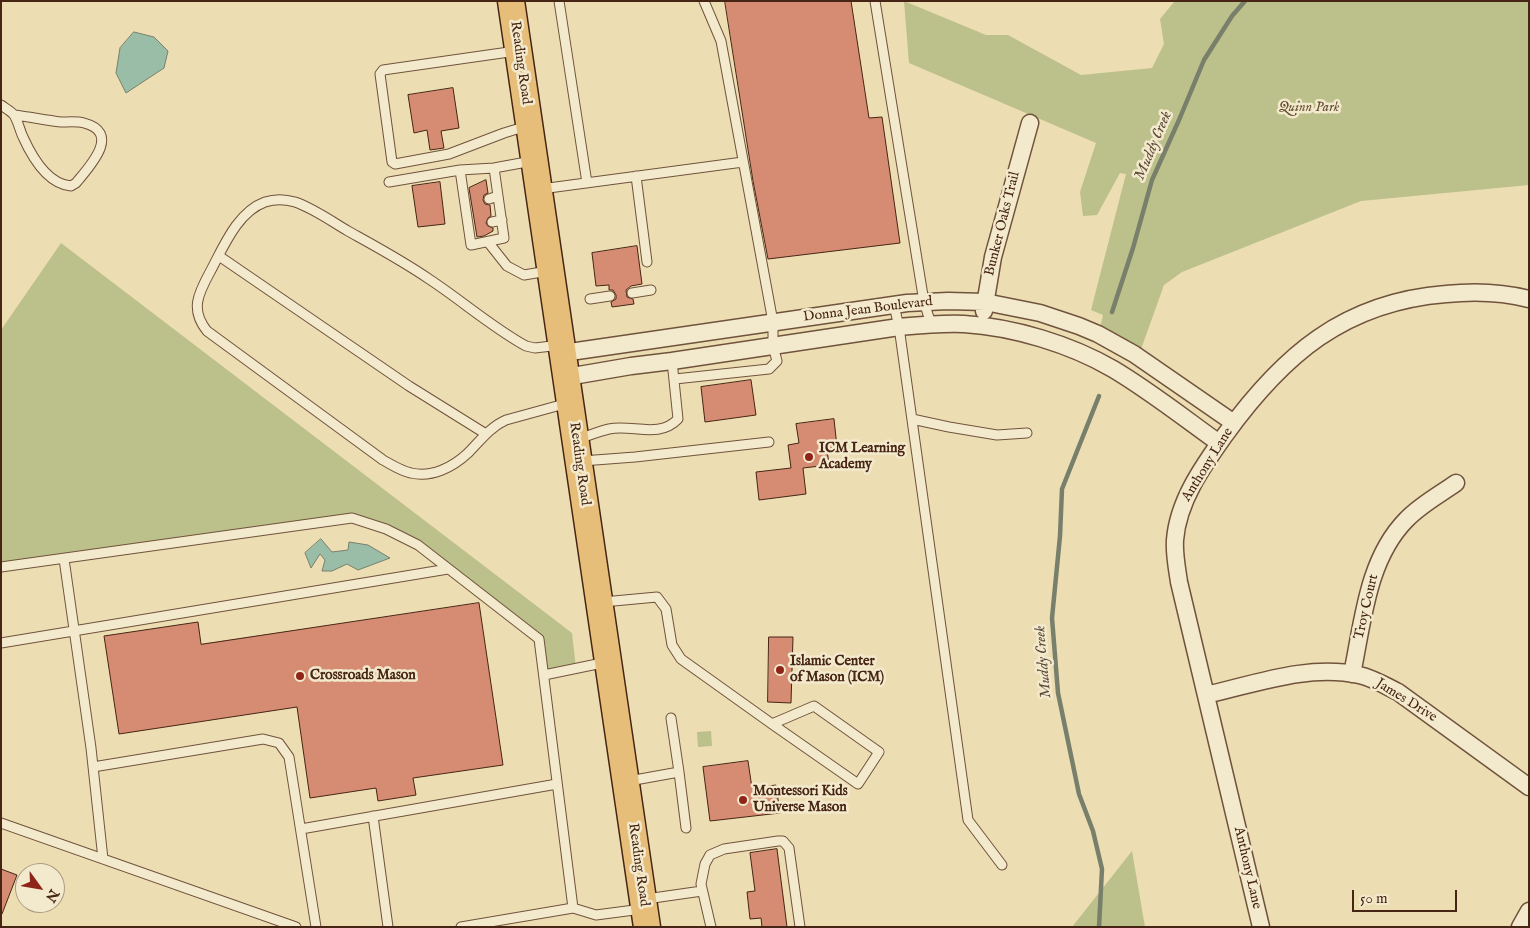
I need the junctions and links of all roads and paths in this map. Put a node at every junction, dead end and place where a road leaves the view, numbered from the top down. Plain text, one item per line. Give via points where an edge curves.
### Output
1 (511, 1) edge
2 (559, 1) edge
3 (704, 1) edge
4 (875, 1) edge
5 (518, 51) junction
6 (1, 106) edge
7 (14, 115) junction
8 (1030, 123) dead end
9 (530, 125) junction
10 (535, 160) junction
11 (743, 162) junction
12 (494, 168) junction
13 (460, 170) junction
14 (636, 176) junction
15 (389, 182) dead end
16 (587, 183) junction
17 (539, 189) junction
18 (498, 196) junction
19 (489, 199) dead end
20 (502, 220) junction
21 (492, 222) dead end
22 (488, 242) junction
23 (219, 256) junction
24 (647, 262) dead end
25 (551, 271) junction
26 (651, 290) dead end
27 (632, 293) dead end
28 (610, 296) dead end
29 (590, 299) dead end
30 (1529, 299) edge
31 (924, 302) junction
32 (985, 302) junction
33 (894, 305) junction
34 (773, 322) junction
35 (930, 324) junction
36 (981, 326) junction
37 (899, 327) junction
38 (773, 346) junction
39 (672, 361) junction
40 (565, 370) junction
41 (674, 379) junction
42 (912, 419) junction
43 (1234, 423) junction
44 (486, 434) junction
45 (1026, 434) dead end
46 (769, 442) dead end
47 (1219, 443) junction
48 (578, 451) junction
49 (1456, 484) dead end
50 (64, 559) junction
51 (1, 567) edge
52 (448, 569) junction
53 (600, 602) junction
54 (74, 630) junction
55 (1, 642) edge
56 (609, 661) junction
57 (1352, 674) junction
58 (544, 675) junction
59 (1206, 695) junction
60 (671, 718) dead end
61 (772, 724) junction
62 (93, 767) junction
63 (679, 772) junction
64 (626, 781) junction
65 (557, 784) junction
66 (1529, 787) edge
67 (373, 816) junction
68 (1, 823) edge
69 (686, 828) dead end
70 (301, 829) junction
71 (103, 859) junction
72 (1002, 865) dead end
73 (702, 891) junction
74 (573, 908) junction
75 (645, 911) edge
76 (1529, 911) edge
77 (296, 927) edge
78 (316, 927) edge
79 (388, 927) edge
80 (461, 927) edge
81 (711, 927) edge
82 (800, 927) edge
83 (1261, 927) edge
84 (1520, 927) edge

1 - 5 main road, Reading Road
2 - 16 lane
3 - 11 lane via 721,41
4 - 31 lane
5 - 9 main road, Reading Road
5 - 9 lane via 381,71 392,162 449,154
6 - 7 lane
7 - 7 lane via 93,126 100,131 102,139 96,158 76,183 64,186 41,168
8 - 32 street, Bunker Oaks Trail via 997,241
9 - 10 main road, Reading Road
10 - 12 lane
10 - 17 main road, Reading Road
11 - 14 lane
11 - 34 lane
12 - 13 lane
12 - 18 lane
13 - 15 lane
13 - 22 lane via 472,228 471,245
14 - 16 lane
14 - 24 lane
16 - 17 lane
17 - 25 main road, Reading Road
18 - 19 lane
18 - 20 lane
20 - 21 lane
20 - 22 lane via 504,238
22 - 25 lane via 507,266 524,275
23 - 40 lane via 240,221 256,207 275,200 295,202 412,268
23 - 44 lane via 409,386
23 - 44 lane via 198,298 197,313 201,323 232,350 383,460 411,473 432,473 451,466
25 - 40 main road, Reading Road
26 - 27 lane
28 - 29 lane
30 - 43 street, Anthony Lane via 1489,292 1427,295 1368,311 1330,330 1297,354 1274,374
31 - 32 street, Donna Jean Boulevard
31 - 33 street, Donna Jean Boulevard
31 - 35 lane
32 - 36 street, Bunker Oaks Trail
32 - 43 street, Donna Jean Boulevard via 1040,313 1098,334 1134,354
33 - 34 street, Donna Jean Boulevard
33 - 37 lane
34 - 38 lane
34 - 40 street, Donna Jean Boulevard
35 - 36 street, Donna Jean Boulevard
35 - 37 street, Donna Jean Boulevard
36 - 47 street, Donna Jean Boulevard via 1055,343 1094,359 1139,386
37 - 38 street, Donna Jean Boulevard
37 - 42 lane
38 - 39 street, Donna Jean Boulevard
38 - 41 lane via 777,362 769,369
39 - 40 street, Donna Jean Boulevard
39 - 41 lane
40 - 44 lane
40 - 48 main road, Reading Road
41 - 48 lane via 678,419 673,424 654,430 610,428
42 - 45 lane via 997,435
42 - 72 lane via 968,820
43 - 47 street, Anthony Lane
46 - 48 lane via 635,457
47 - 59 street, Anthony Lane via 1184,502 1175,541 1179,582
48 - 53 main road, Reading Road
49 - 57 street, Troy Court via 1406,520 1381,555 1370,584
50 - 51 lane
50 - 52 lane via 352,518 386,529 418,546
50 - 54 lane
52 - 54 lane
52 - 58 lane via 539,639
53 - 56 main road, Reading Road
53 - 61 lane via 657,597 666,609 672,645 681,659
54 - 55 lane
54 - 62 lane
56 - 58 lane
56 - 64 main road, Reading Road
57 - 59 street, James Drive via 1299,674
57 - 66 street, James Drive via 1380,682 1398,692
58 - 65 lane
59 - 83 street, Anthony Lane
60 - 63 lane
61 - 61 lane via 858,784 879,752 814,706
62 - 70 lane via 263,739 279,743 289,756
62 - 71 lane
63 - 64 lane
63 - 69 lane
64 - 75 main road, Reading Road
65 - 67 lane
65 - 74 lane
67 - 70 lane
67 - 79 lane
68 - 71 lane
70 - 78 lane
71 - 77 lane
73 - 75 lane
73 - 81 lane
73 - 82 lane via 702,874 710,855 724,849 783,841 789,848
74 - 75 lane via 596,915
74 - 80 lane
76 - 84 street

